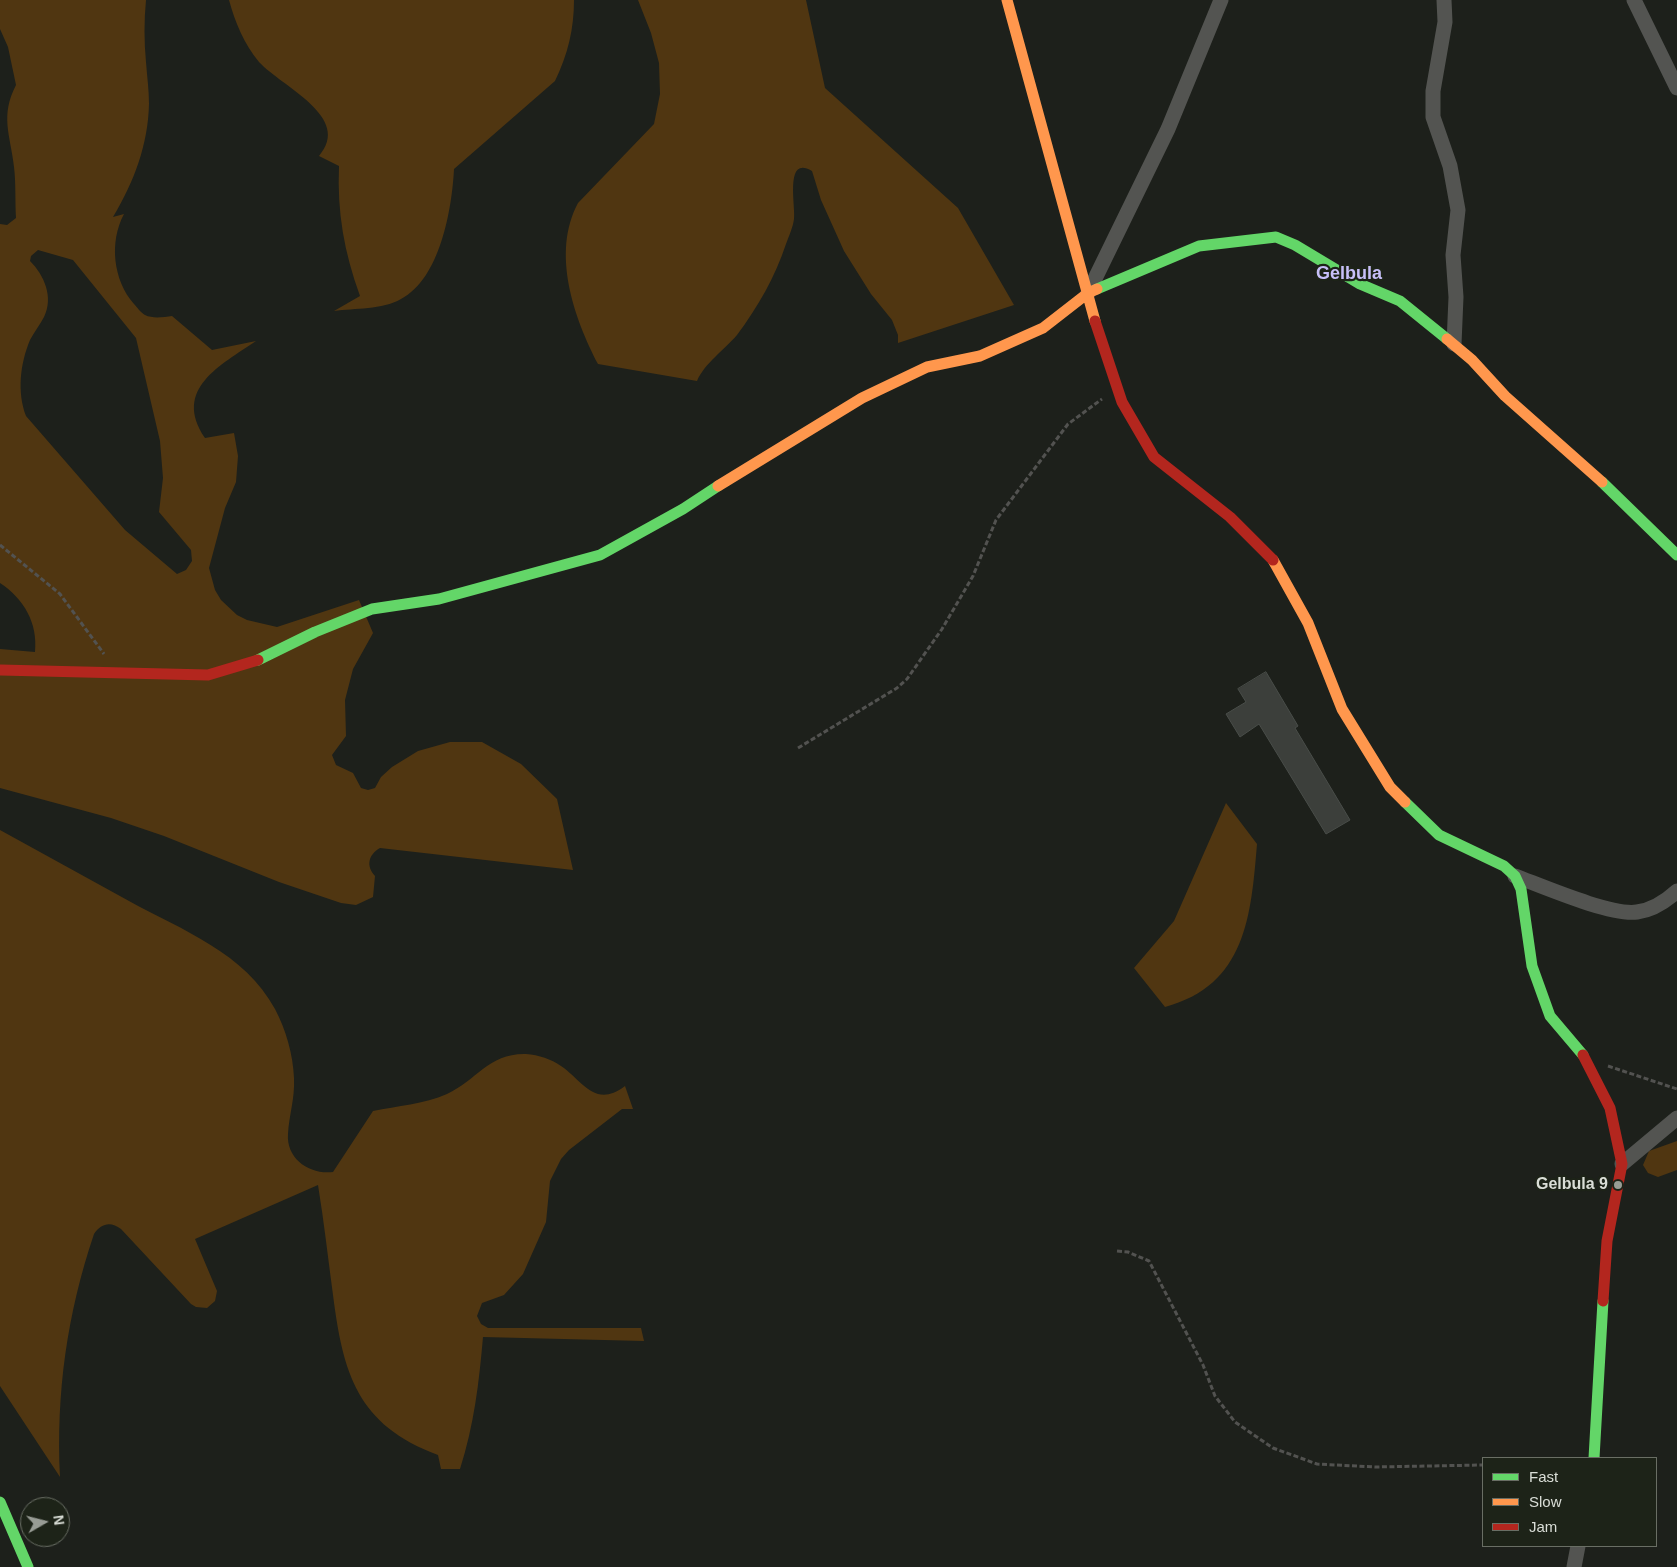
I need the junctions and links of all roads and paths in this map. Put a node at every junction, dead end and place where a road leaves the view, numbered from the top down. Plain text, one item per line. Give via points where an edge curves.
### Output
1 (1007, 0) edge
2 (1221, 0) edge
3 (1444, 0) edge
4 (1634, 0) edge
5 (1677, 88) edge
6 (1088, 293) junction
7 (1454, 344) junction
8 (1116, 388) junction
9 (0, 545) edge
10 (1677, 555) edge
11 (0, 670) edge
12 (117, 672) junction
13 (798, 748) dead end
14 (1514, 876) junction
15 (1677, 891) edge
16 (1584, 1057) junction
17 (1677, 1090) edge
18 (1677, 1118) edge
19 (1622, 1164) junction
20 (1117, 1251) dead end
21 (1594, 1457) edge
22 (1482, 1465) edge
23 (0, 1502) edge
24 (1578, 1547) edge
25 (28, 1567) edge
26 (1574, 1567) edge

1 - 6 main road
2 - 6 street via 1168,129
3 - 7 street via 1445,22 1433,91 1433,117 1450,166 1458,210 1453,255 1456,297
4 - 5 street
6 - 7 main road via 1199,246 1276,237 1360,284 1400,301
6 - 8 main road
6 - 12 main road via 1043,328 980,356 926,367 862,398 683,509 600,555 439,599 372,609 263,658 208,675
7 - 10 main road via 1506,396 1581,460
8 - 13 path via 1068,424 996,520 973,576 907,679
8 - 14 main road via 1154,457 1230,517 1277,564 1308,623 1342,709 1390,787 1439,835 1504,866
9 - 12 path via 60,594
11 - 12 main road
14 - 15 street via 1618,912 1637,912 1654,907
14 - 16 main road via 1521,889 1532,966 1550,1016
16 - 17 path
16 - 19 main road via 1610,1108
18 - 19 street
19 - 21 main road via 1607,1241
20 - 22 path via 1133,1253 1148,1261 1203,1365 1215,1396 1235,1422 1273,1448 1317,1464 1375,1467
23 - 25 main road
24 - 26 street

